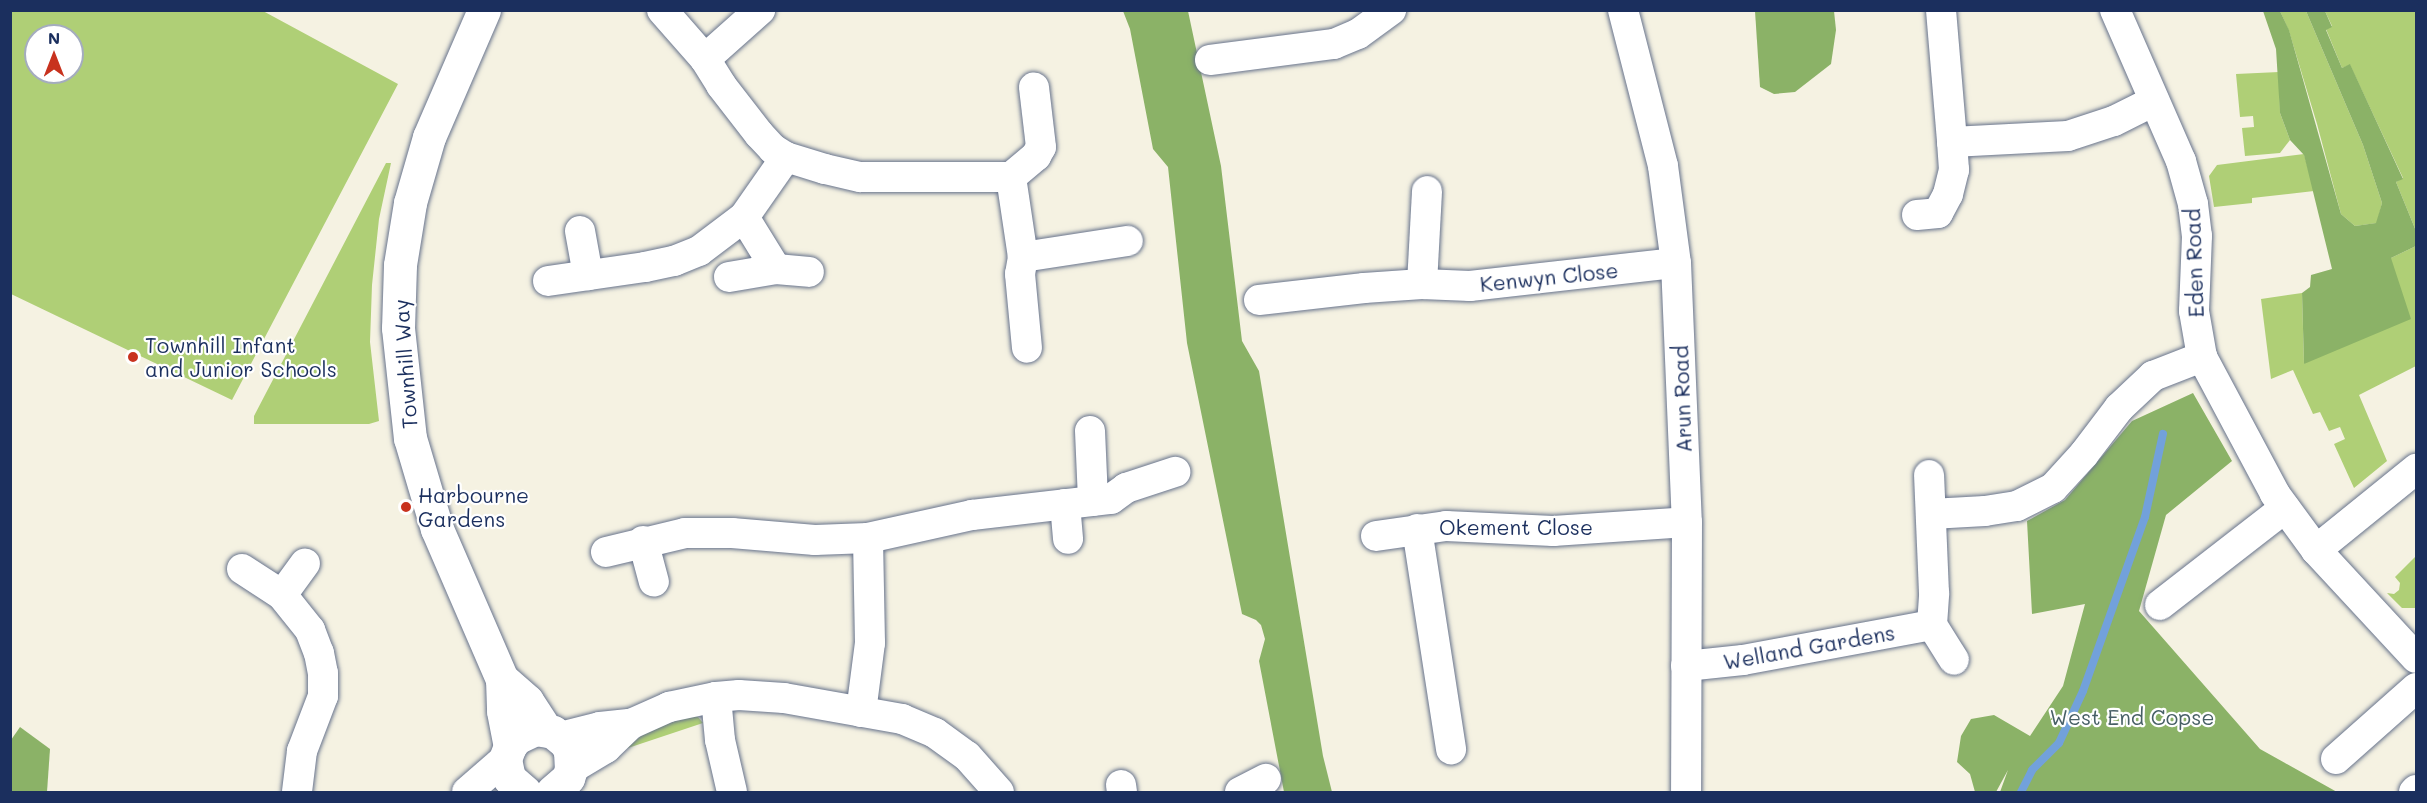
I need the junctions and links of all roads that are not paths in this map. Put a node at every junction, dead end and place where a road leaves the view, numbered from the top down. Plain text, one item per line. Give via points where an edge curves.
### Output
1 (484, 10) edge
2 (662, 10) edge
3 (760, 10) edge
4 (1391, 10) edge
5 (1623, 10) edge
6 (1941, 10) edge
7 (2115, 10) edge
8 (705, 59) junction
9 (1210, 60) dead end
10 (1034, 87) dead end
11 (2154, 101) junction
12 (1953, 142) junction
13 (786, 157) junction
14 (1011, 177) junction
15 (1427, 191) dead end
16 (1917, 215) dead end
17 (744, 217) junction
18 (580, 231) dead end
19 (1128, 241) dead end
20 (1023, 257) junction
21 (1676, 263) junction
22 (776, 269) junction
23 (809, 272) dead end
24 (588, 275) junction
25 (729, 277) dead end
26 (548, 281) dead end
27 (1422, 284) junction
28 (1259, 300) dead end
29 (1027, 348) dead end
30 (2202, 357) junction
31 (1090, 431) dead end
32 (2416, 469) edge
33 (1175, 472) dead end
34 (1929, 475) dead end
35 (1079, 503) junction
36 (2285, 508) junction
37 (1931, 514) junction
38 (1687, 522) junction
39 (1417, 529) junction
40 (1376, 536) dead end
41 (868, 538) junction
42 (1068, 539) dead end
43 (644, 541) junction
44 (2316, 550) junction
45 (606, 552) dead end
46 (305, 563) dead end
47 (242, 569) dead end
48 (654, 582) dead end
49 (282, 595) junction
50 (2160, 605) dead end
51 (1932, 625) junction
52 (2416, 657) edge
53 (1954, 660) dead end
54 (1686, 666) junction
55 (502, 679) junction
56 (2416, 688) edge
57 (716, 697) junction
58 (861, 712) junction
59 (631, 724) junction
60 (553, 733) junction
61 (1451, 749) dead end
62 (508, 752) junction
63 (2336, 759) dead end
64 (547, 787) edge
65 (297, 792) edge
66 (466, 792) edge
67 (732, 792) edge
68 (999, 792) edge
69 (1686, 792) edge

1 - 55 street, Townhill Way via 429,137 410,203 400,265 398,328 410,438 423,489
2 - 8 street
3 - 8 street
4 - 9 street via 1358,34 1334,44
5 - 21 street, Arun Road via 1663,166
6 - 12 street
7 - 11 street, Eden Road
8 - 13 street via 759,134
10 - 14 street via 1041,147
11 - 12 street via 2068,136
11 - 30 street, Eden Road via 2181,161 2193,204 2197,236 2194,311
12 - 16 street via 1954,170 1948,194 1938,213
13 - 14 street via 860,177
13 - 17 street
14 - 20 street
15 - 27 street
17 - 22 street
17 - 24 street via 699,251 674,261
18 - 24 street
19 - 20 street
20 - 29 street via 1020,274
21 - 27 street, Kenwyn Close via 1470,285
21 - 38 street, Arun Road
22 - 23 street
22 - 25 street
24 - 26 street
27 - 28 street, Kenwyn Close
30 - 36 street, Eden Road
30 - 37 street via 2153,375 2119,408 2053,488 2017,506
31 - 35 street
32 - 44 street
33 - 35 street via 1126,488 1111,500
34 - 37 street
35 - 41 street via 972,515
35 - 42 street
36 - 44 street, Eden Road
36 - 50 street
37 - 51 street
38 - 39 street, Okement Close via 1553,531 1476,525
38 - 54 street, Arun Road
39 - 40 street, Okement Close
39 - 61 street, Okement Close
41 - 43 street via 815,540 685,533
41 - 58 street via 870,643
43 - 45 street
43 - 48 street
44 - 52 street, Eden Road
46 - 49 street
47 - 49 street
49 - 65 street via 310,630 323,673 323,696 302,751
51 - 53 street
51 - 54 street, Welland Gardens via 1743,660
54 - 69 street, Arun Road
55 - 60 street, Townhill Way via 527,701
55 - 62 street, Townhill Way
56 - 63 street
57 - 58 street via 769,696
57 - 59 street via 669,707
57 - 67 street via 720,740
58 - 68 street via 902,719 948,741
59 - 60 street
59 - 64 street via 606,748
60 - 62 street via 525,732
60 - 64 street via 570,751
62 - 64 street via 509,778
62 - 66 street

